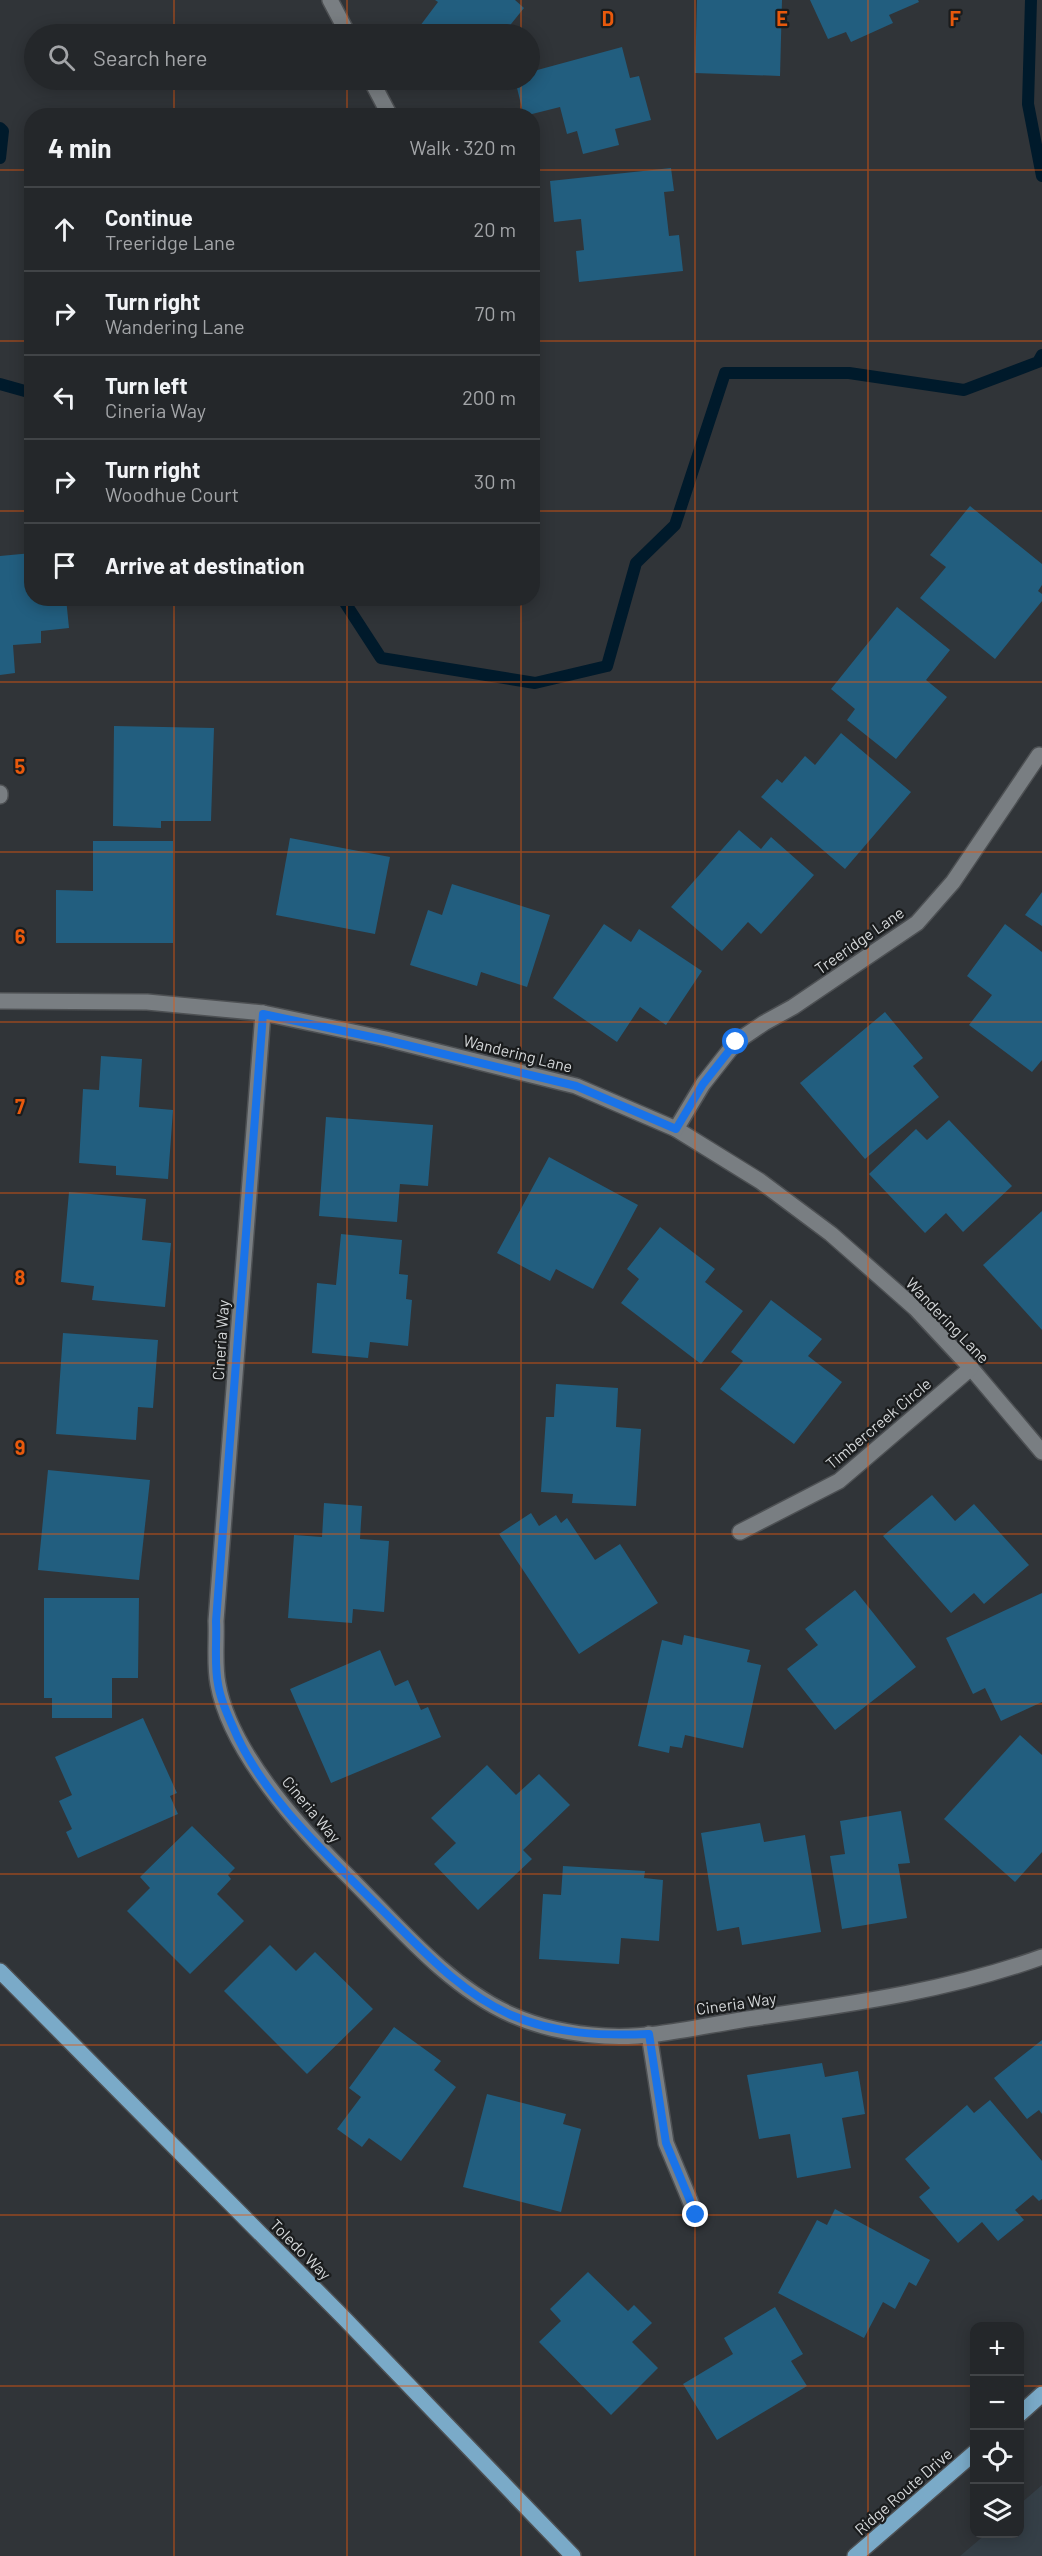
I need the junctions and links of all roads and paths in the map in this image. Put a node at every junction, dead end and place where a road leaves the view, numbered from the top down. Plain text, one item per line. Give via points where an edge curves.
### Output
1 (330, 0) edge
2 (343, 24) edge
3 (376, 90) edge
4 (386, 108) edge
5 (1039, 755) dead end
6 (0, 1001) edge
7 (263, 1014) junction
8 (676, 1129) junction
9 (971, 1368) junction
10 (1042, 1452) edge
11 (740, 1532) dead end
12 (1042, 1957) edge
13 (0, 1971) edge
14 (649, 2034) junction
15 (696, 2215) dead end
16 (1042, 2394) edge
17 (1024, 2410) edge
18 (970, 2457) edge
19 (573, 2556) edge
20 (855, 2556) edge

1 - 2 street
3 - 4 street
5 - 8 street, Treeridge Lane via 953,882 917,923 736,1042 703,1084
6 - 7 street, Wandering Lane via 147,1002
7 - 8 street, Wandering Lane via 576,1086
7 - 14 street, Cineria Way via 216,1621 218,1685 233,1728 256,1770 312,1840 444,1971 471,1992 510,2014 566,2032 607,2036
8 - 9 street, Wandering Lane via 760,1181 831,1234 915,1308
9 - 10 street, Wandering Lane
9 - 11 street, Timbercreek Circle via 839,1481
12 - 14 street, Cineria Way via 1006,1970 881,2000
13 - 19 main road, Toledo Way
14 - 15 street via 666,2143
16 - 17 main road
18 - 20 main road, Ridge Route Drive

